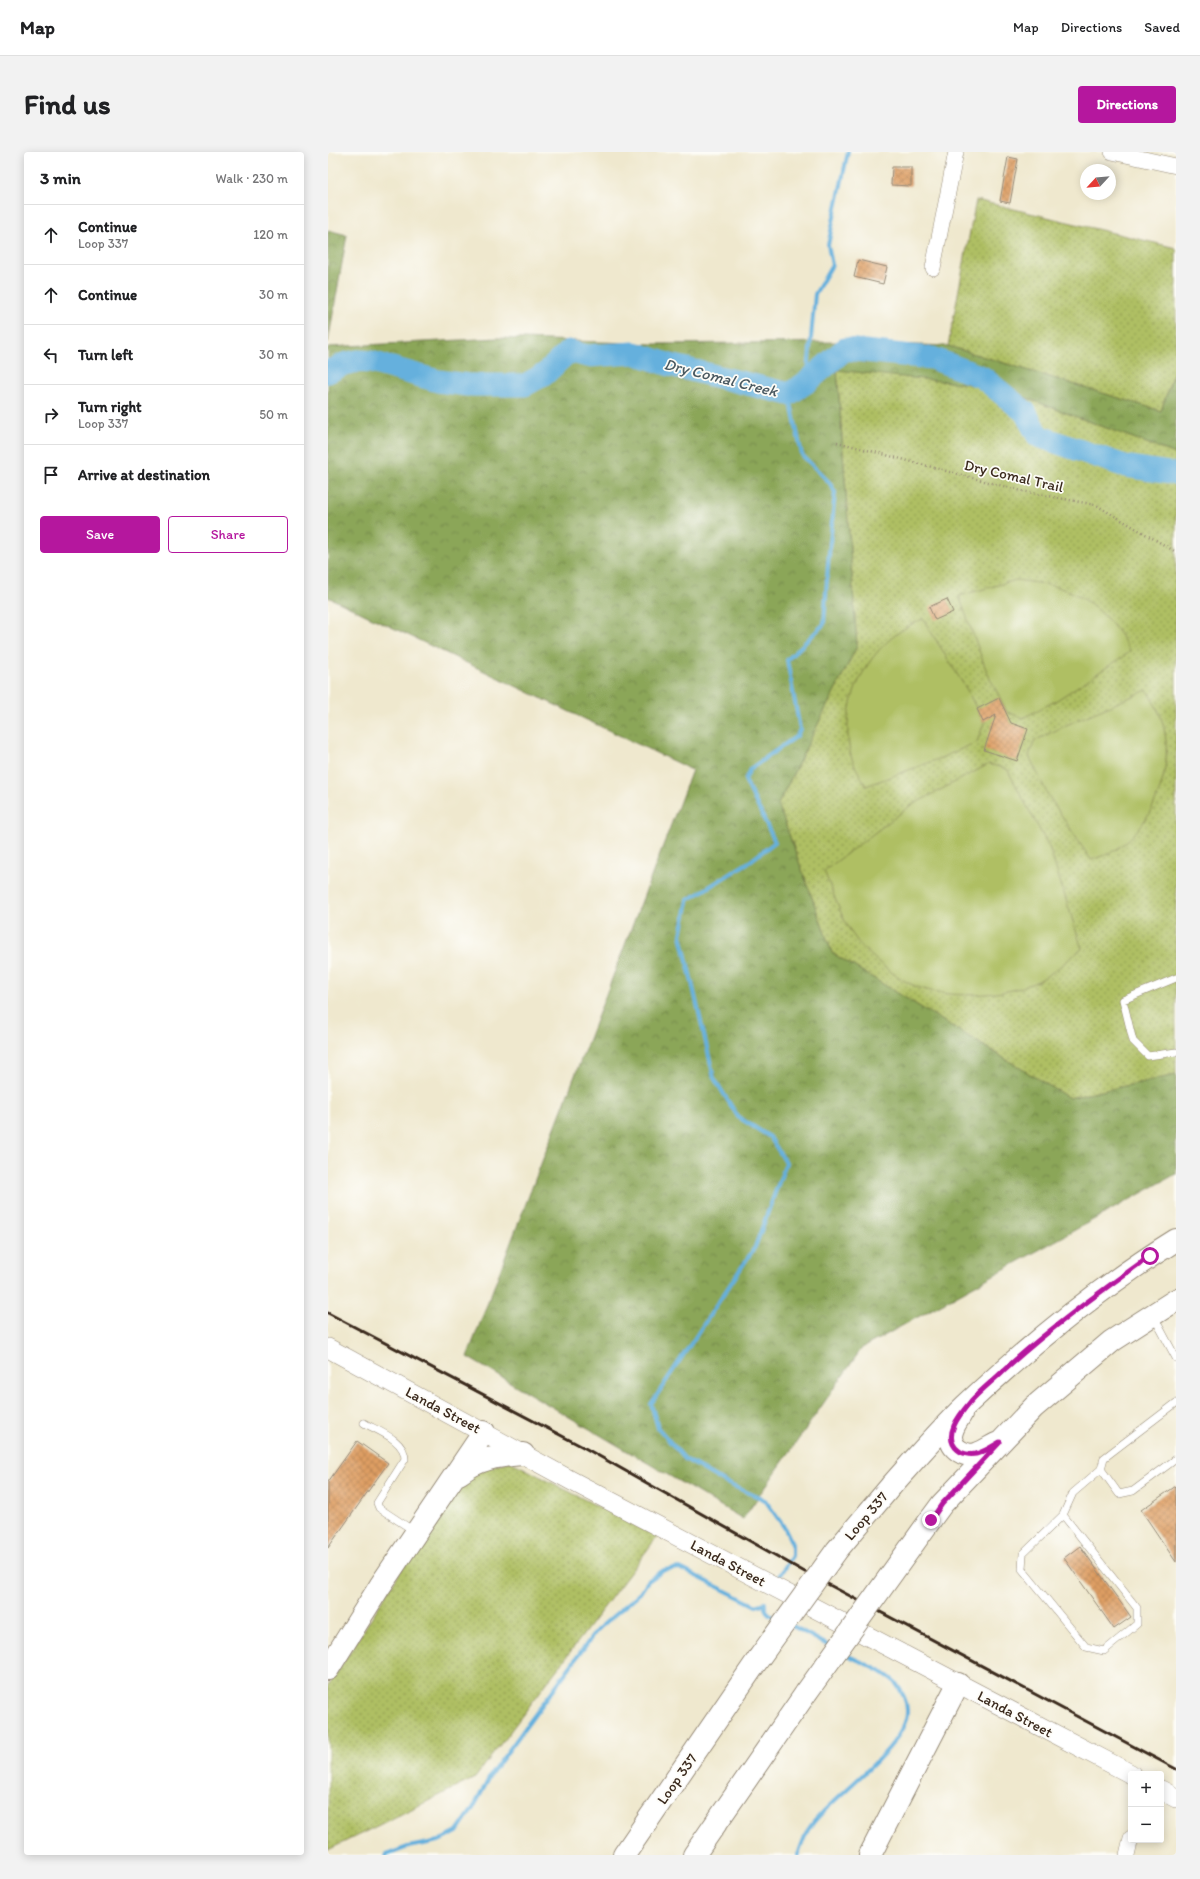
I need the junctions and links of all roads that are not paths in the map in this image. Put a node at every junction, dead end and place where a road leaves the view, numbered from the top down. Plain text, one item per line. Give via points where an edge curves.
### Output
1 (956, 152) edge
2 (1112, 152) edge
3 (1176, 166) edge
4 (933, 268) dead end
5 (1176, 978) edge
6 (1176, 1052) edge
7 (1176, 1240) edge
8 (1176, 1300) edge
9 (1153, 1315) junction
10 (328, 1348) edge
11 (1176, 1358) edge
12 (972, 1400) junction
13 (1176, 1403) edge
14 (364, 1423) dead end
15 (484, 1432) junction
16 (1000, 1442) junction
17 (523, 1454) junction
18 (1176, 1459) edge
19 (1101, 1469) junction
20 (452, 1480) junction
21 (1063, 1515) junction
22 (416, 1532) junction
23 (328, 1669) edge
24 (958, 1684) junction
25 (1128, 1772) edge
26 (1164, 1792) edge
27 (1176, 1798) edge
28 (1130, 1843) edge
29 (624, 1855) edge
30 (694, 1855) edge
31 (870, 1855) edge
32 (1127, 1855) edge

1 - 4 street
2 - 3 street
5 - 6 lane via 1123,1000 1133,1041 1148,1056
7 - 12 main road, Loop 337 via 1072,1313 1026,1350
8 - 9 main road
9 - 11 lane
9 - 16 main road via 1112,1341 1034,1407
10 - 15 street, Landa Street
12 - 16 main road via 955,1423 951,1437 955,1447 961,1452 976,1454
12 - 29 main road, Loop 337, bridge via 891,1486 837,1550
13 - 19 lane via 1104,1458
14 - 22 lane via 399,1444 405,1453 405,1458 377,1504 379,1508
15 - 17 street, Landa Street
15 - 20 main road
16 - 30 main road, bridge via 942,1504 806,1693
17 - 20 main road via 487,1458 474,1463
17 - 24 street, Landa Street
18 - 19 lane via 1133,1491 1119,1494
19 - 21 lane via 1073,1493
20 - 22 main road
21 - 21 lane via 1023,1554 1022,1569 1086,1647 1104,1651 1138,1624 1137,1608
22 - 23 main road
24 - 25 street, Landa Street
24 - 31 main road
26 - 27 street
28 - 32 street

